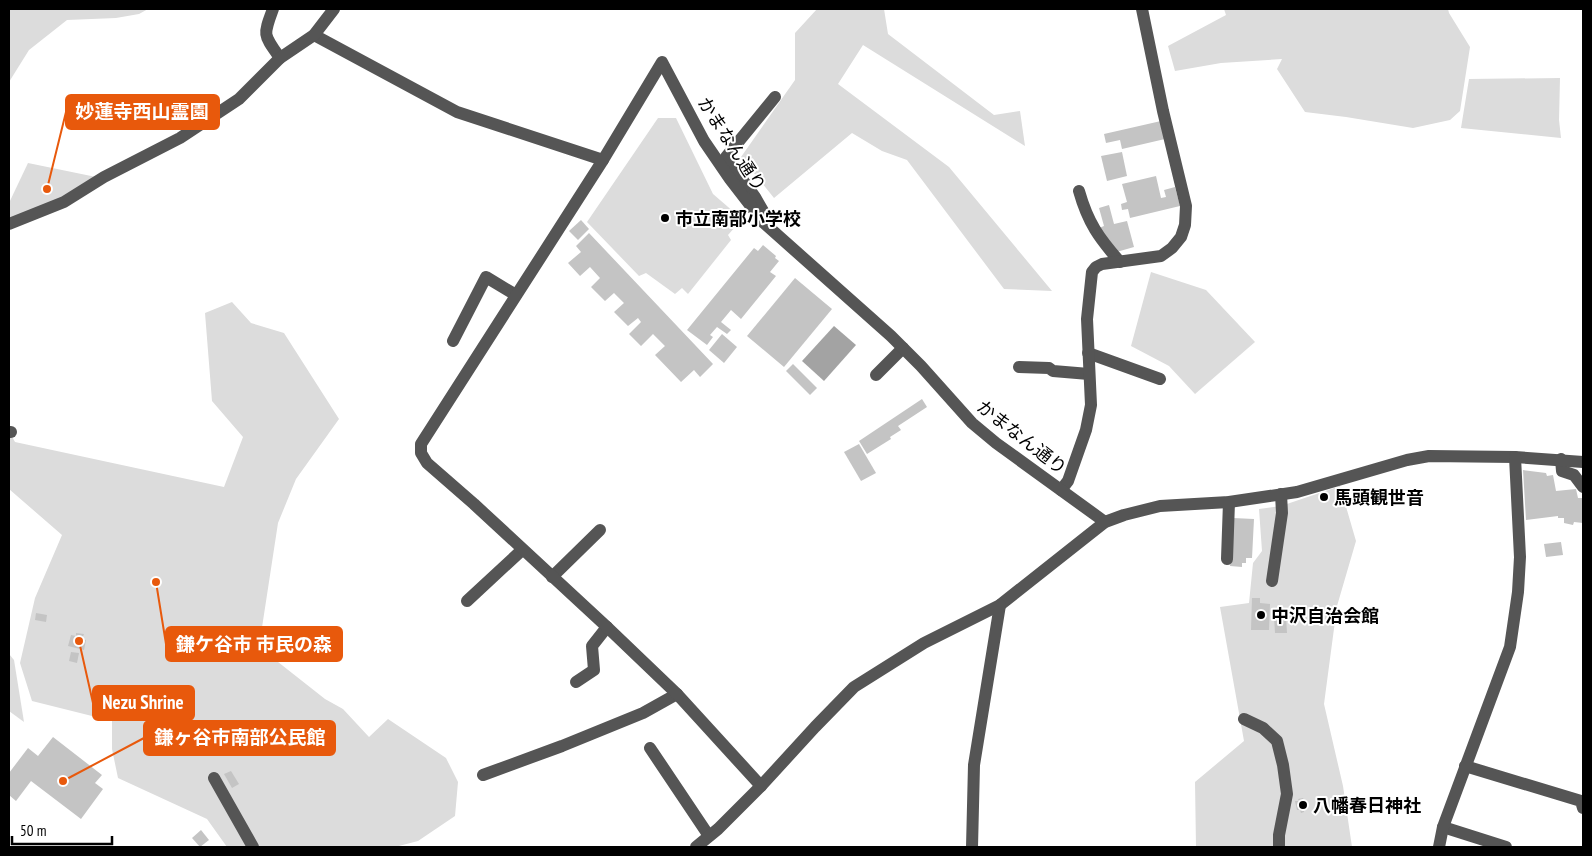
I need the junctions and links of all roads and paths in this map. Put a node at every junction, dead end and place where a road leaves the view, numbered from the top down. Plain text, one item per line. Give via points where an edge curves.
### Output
1 (273, 9) edge
2 (334, 9) edge
3 (1142, 9) edge
4 (314, 35) junction
5 (280, 58) junction
6 (775, 97) dead end
7 (603, 160) junction
8 (1079, 191) dead end
9 (764, 223) junction
10 (9, 224) edge
11 (1120, 262) junction
12 (516, 295) junction
13 (452, 342) dead end
14 (903, 348) junction
15 (1088, 353) junction
16 (1019, 366) dead end
17 (1089, 374) junction
18 (876, 375) dead end
19 (1160, 379) dead end
20 (1515, 457) junction
21 (1561, 459) junction
22 (1583, 462) edge
23 (1583, 487) edge
24 (1060, 490) junction
25 (1280, 494) junction
26 (1229, 502) junction
27 (1105, 522) junction
28 (600, 530) dead end
29 (522, 550) junction
30 (1227, 559) dead end
31 (552, 577) junction
32 (1272, 581) dead end
33 (468, 601) dead end
34 (1000, 605) junction
35 (607, 627) junction
36 (576, 682) dead end
37 (677, 694) junction
38 (1244, 719) dead end
39 (650, 748) dead end
40 (1465, 766) junction
41 (483, 775) dead end
42 (214, 778) dead end
43 (761, 786) junction
44 (1583, 808) edge
45 (1443, 826) junction
46 (709, 836) junction
47 (253, 847) edge
48 (696, 847) edge
49 (972, 847) edge
50 (1279, 847) edge
51 (1439, 847) edge
52 (1506, 847) edge

1 - 5 street via 265,29 267,40
2 - 4 street
3 - 11 street via 1186,206 1186,225 1172,248 1160,256
4 - 5 street
4 - 7 street via 457,112
5 - 10 street via 239,98 180,138 104,177 64,202
6 - 9 street via 726,156 755,197 764,214
7 - 9 street, かまなん通り via 662,62 704,141
7 - 12 street
8 - 11 street via 1092,226
9 - 14 street, かまなん通り
11 - 15 street via 1102,264 1092,272 1087,319
12 - 13 street via 486,277
12 - 29 street via 421,444 427,463
14 - 18 street
14 - 24 street, かまなん通り via 972,423
15 - 17 street
15 - 19 street
16 - 17 street
17 - 24 street via 1091,405 1086,430 1068,481
20 - 21 street
20 - 25 street via 1429,456
20 - 40 street via 1520,557 1514,626 1510,646
21 - 22 street
21 - 23 street via 1562,471 1574,475
24 - 27 street, かまなん通り
25 - 26 street
25 - 32 street via 1282,513
26 - 27 street via 1160,506
26 - 30 street
27 - 34 street
28 - 31 street
29 - 31 street
29 - 33 street
31 - 35 street
34 - 43 street via 924,643 854,687
34 - 49 street via 974,765
35 - 36 street via 592,646 594,670
35 - 37 street
37 - 41 street via 643,713
37 - 43 street
38 - 50 street via 1263,728 1277,741 1287,794
39 - 46 street
40 - 44 street via 1581,801
40 - 45 street
42 - 47 street
43 - 46 street
45 - 51 street
45 - 52 street
46 - 48 street

